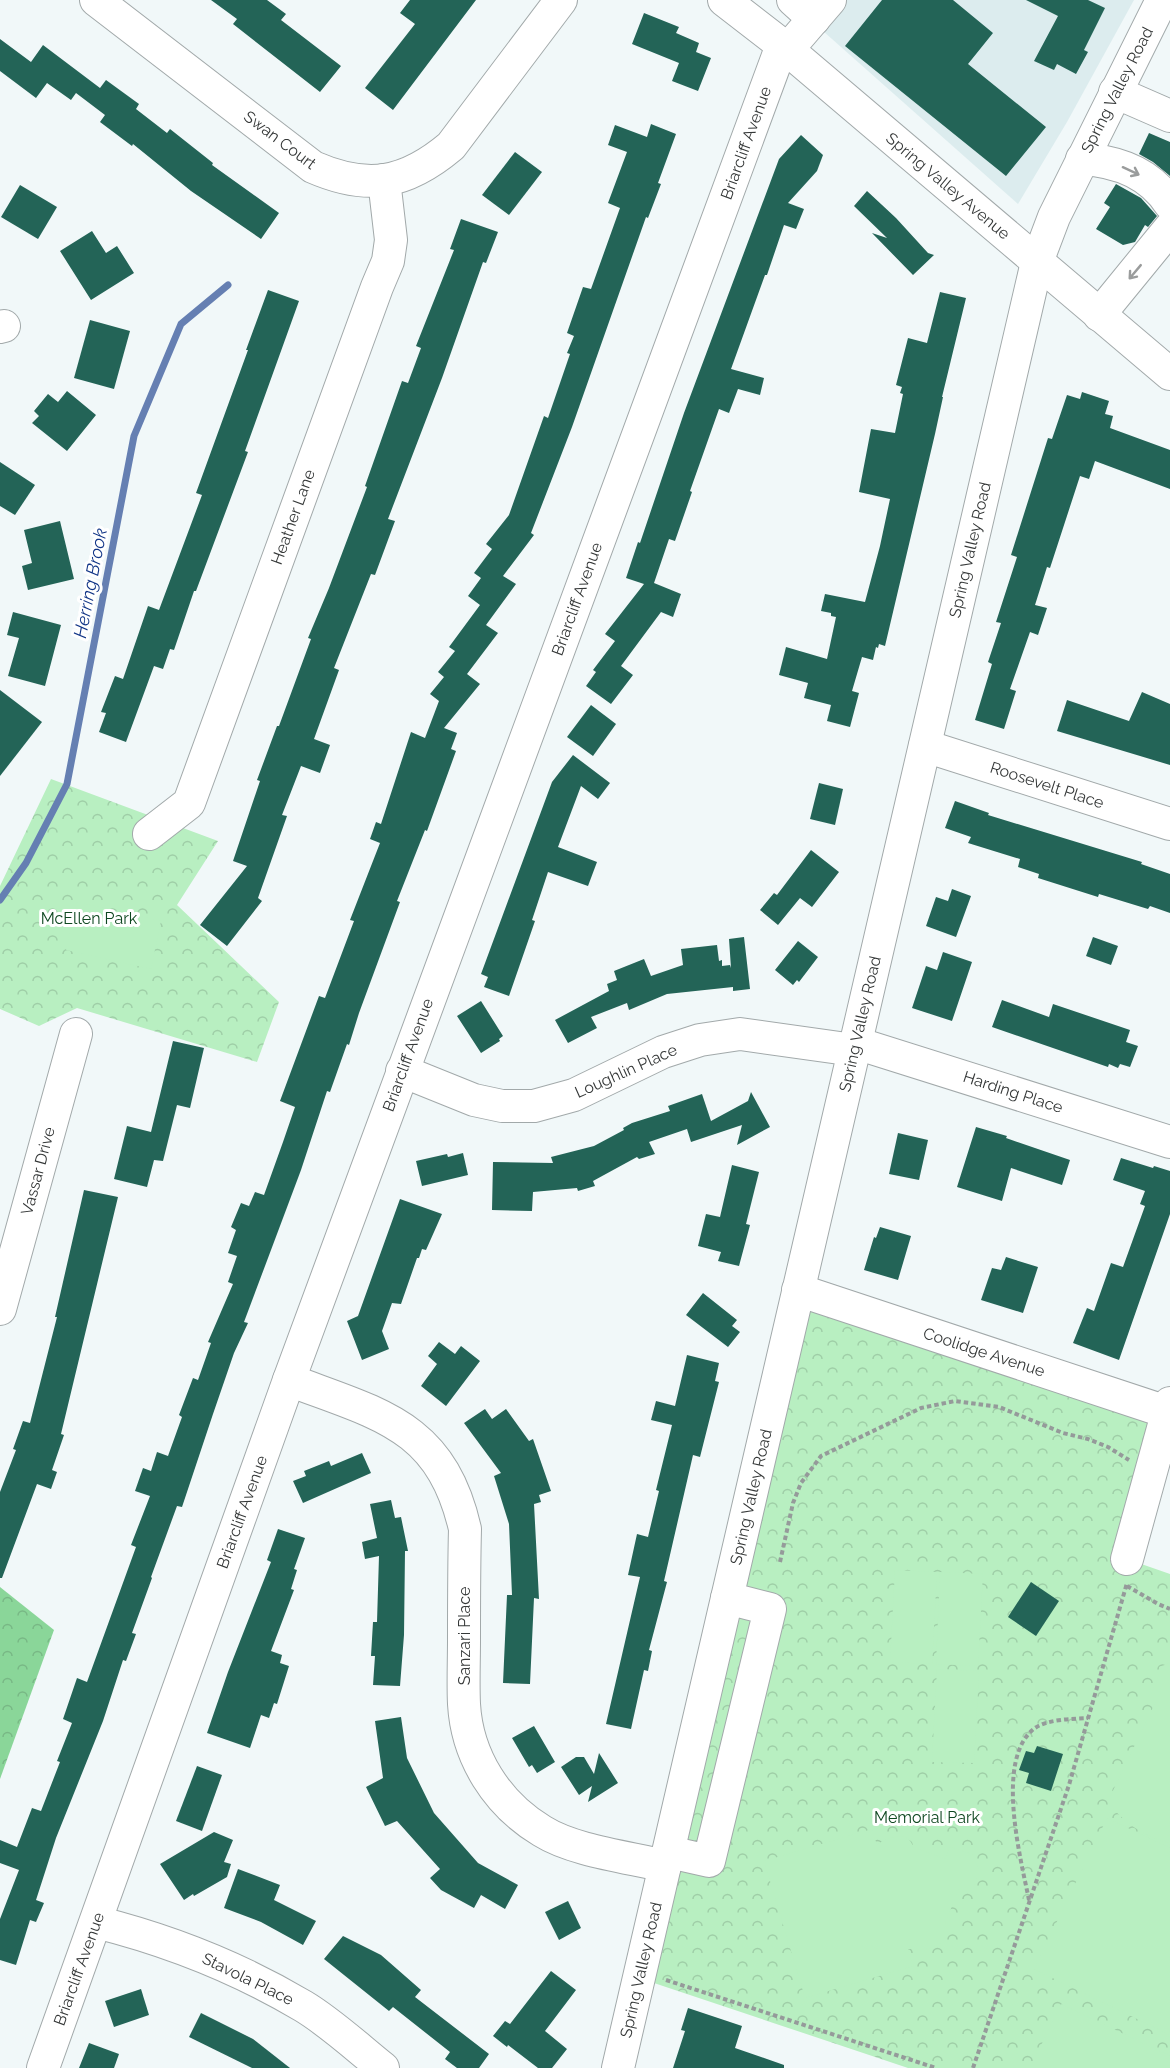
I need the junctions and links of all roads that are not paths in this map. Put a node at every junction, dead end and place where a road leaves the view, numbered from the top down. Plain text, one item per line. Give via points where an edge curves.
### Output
1 (96, 0) edge
2 (561, 0) edge
3 (724, 0) edge
4 (1164, 3) edge
5 (812, 6) edge
6 (785, 47) junction
7 (1124, 96) junction
8 (1170, 116) edge
9 (1170, 133) edge
10 (1082, 159) junction
11 (384, 180) junction
12 (1170, 204) edge
13 (1170, 228) edge
14 (1037, 262) junction
15 (1099, 315) junction
16 (1170, 374) edge
17 (925, 746) junction
18 (1170, 824) edge
19 (149, 834) dead end
20 (76, 1034) dead end
21 (855, 1046) junction
22 (402, 1071) junction
23 (1170, 1142) edge
24 (798, 1290) junction
25 (0, 1309) edge
26 (289, 1380) junction
27 (1169, 1409) edge
28 (1127, 1572) road end
29 (727, 1598) junction
30 (667, 1859) junction
31 (96, 1922) junction
32 (44, 2068) edge
33 (383, 2068) edge
34 (618, 2068) edge

1 - 11 street, Swan Court via 313,167 360,182
2 - 11 street, Swan Court via 451,146 432,163
3 - 6 street, Spring Valley Avenue
4 - 7 street, Spring Valley Road
5 - 6 street, Briarcliff Avenue
6 - 14 street, Spring Valley Avenue
6 - 22 street, Briarcliff Avenue
7 - 8 street
7 - 9 street
7 - 10 street, Spring Valley Road
10 -> 12 street via 1102,160 1138,173 1156,185
10 - 14 street, Spring Valley Road
11 - 19 street, Heather Lane via 391,229 388,261 189,803
13 -> 15 street
14 - 15 street, Spring Valley Avenue
14 - 17 street, Spring Valley Road
15 - 16 street, Spring Valley Avenue
17 - 18 street, Roosevelt Place
17 - 21 street, Spring Valley Road
20 - 25 street, Vassar Drive
21 - 22 street, Loughlin Place via 740,1034 700,1040 663,1052 574,1095 534,1106 502,1106 474,1100
21 - 23 street, Harding Place
21 - 24 street, Spring Valley Road
22 - 26 street, Briarcliff Avenue
24 - 27 street, Coolidge Avenue
24 - 29 street, Spring Valley Road
26 - 30 street, Sanzari Place via 386,1417 430,1452 447,1476 465,1529 464,1705 468,1734 493,1788 517,1814 570,1844
26 - 31 street, Briarcliff Avenue
27 - 28 street
29 - 30 street, Spring Valley Road
29 - 30 street, Sanzari Place via 770,1609 710,1861
30 - 34 street, Spring Valley Road
31 - 32 street, Briarcliff Avenue
31 - 33 street, Stavola Place via 132,1931 236,1971 305,2007

